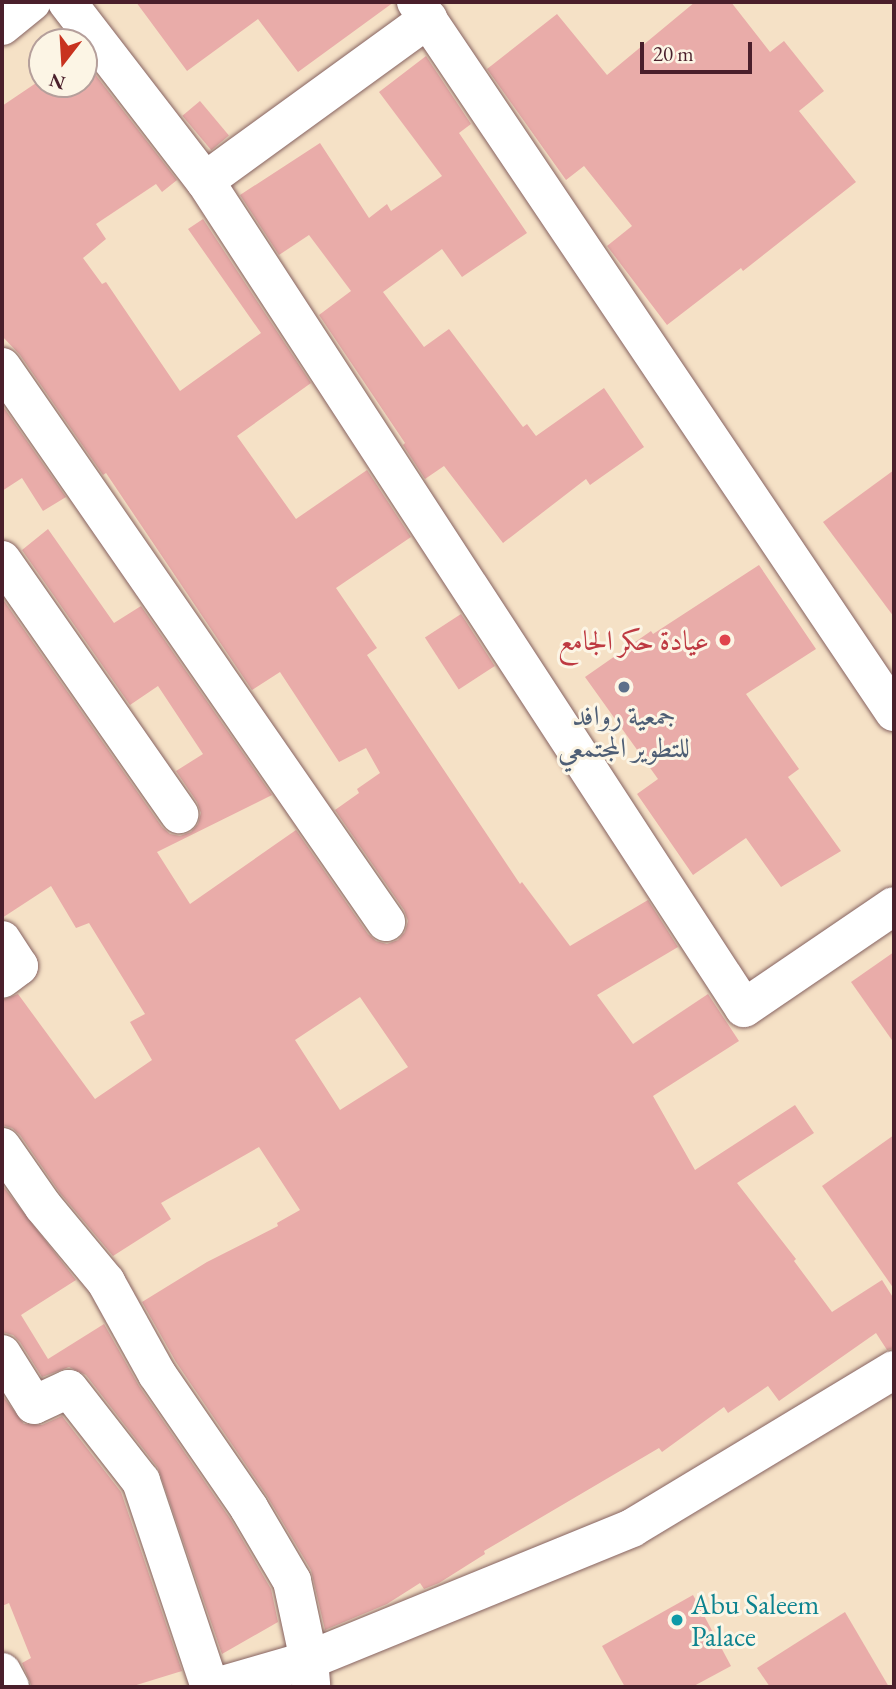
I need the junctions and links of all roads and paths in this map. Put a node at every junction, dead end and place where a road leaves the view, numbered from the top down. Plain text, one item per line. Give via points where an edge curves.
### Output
1 (32, 2) edge
2 (67, 2) edge
3 (422, 10) edge
4 (2, 26) edge
5 (205, 181) junction
6 (2, 366) edge
7 (2, 560) edge
8 (894, 712) edge
9 (179, 814) dead end
10 (894, 906) edge
11 (386, 922) dead end
12 (2, 940) edge
13 (2, 979) edge
14 (2, 1147) edge
15 (2, 1353) edge
16 (894, 1370) edge
17 (2, 1672) edge
18 (310, 1674) edge
19 (10, 1687) edge
20 (210, 1687) edge
21 (216, 1687) edge

1 - 4 street
2 - 5 street
3 - 5 street
3 - 8 street
5 - 10 street via 744,1008
6 - 11 street
7 - 9 street
12 - 13 street via 19,966
14 - 18 street via 43,1206 106,1282 156,1374 249,1508 292,1581
15 - 20 street via 34,1405 69,1389 141,1481
16 - 18 street via 632,1528
17 - 19 street
18 - 21 street

